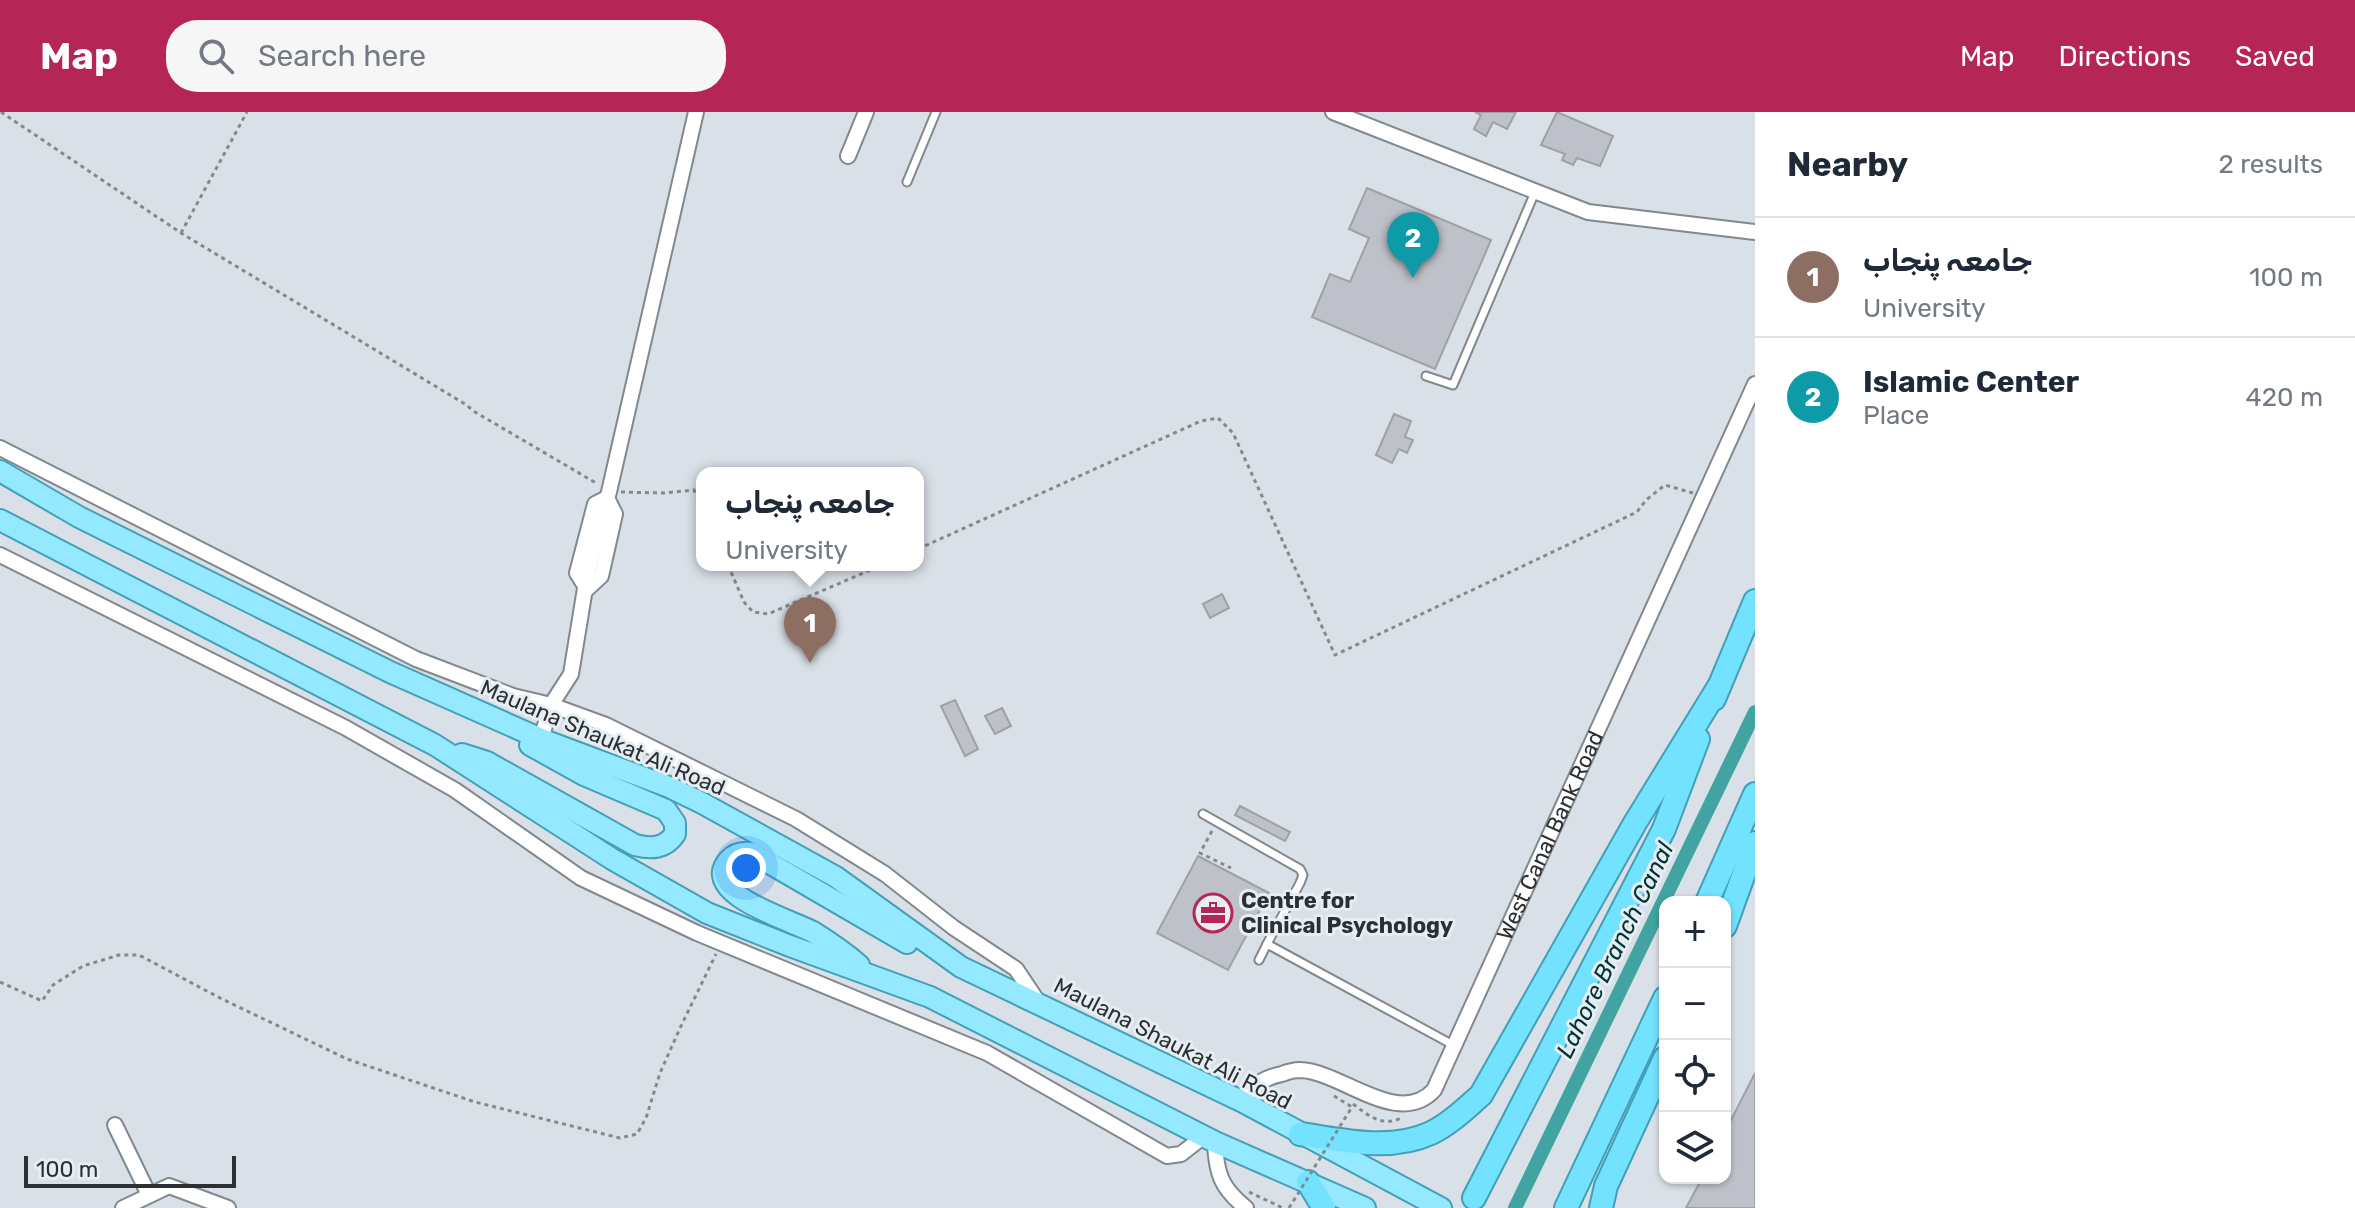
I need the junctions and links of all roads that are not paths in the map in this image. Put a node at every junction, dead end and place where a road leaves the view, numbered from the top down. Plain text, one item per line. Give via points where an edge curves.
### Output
1 (696, 112) edge
2 (866, 112) edge
3 (936, 112) edge
4 (1333, 112) edge
5 (848, 156) dead end
6 (907, 182) dead end
7 (1535, 192) junction
8 (1755, 232) edge
9 (1426, 376) dead end
10 (1755, 384) edge
11 (0, 448) edge
12 (0, 471) edge
13 (608, 495) junction
14 (0, 520) edge
15 (0, 555) edge
16 (587, 589) junction
17 (1755, 601) edge
18 (1718, 688) junction
19 (551, 705) junction
20 (472, 709) junction
21 (541, 739) junction
22 (435, 745) junction
23 (1755, 794) edge
24 (1203, 814) dead end
25 (1755, 843) edge
26 (1710, 896) edge
27 (1731, 909) edge
28 (1267, 944) junction
29 (950, 960) junction
30 (1259, 960) dead end
31 (869, 973) junction
32 (1039, 1002) junction
33 (1659, 1011) edge
34 (1455, 1046) junction
35 (1659, 1071) edge
36 (1243, 1102) junction
37 (115, 1125) dead end
38 (1300, 1134) junction
39 (1209, 1139) junction
40 (1308, 1182) junction
41 (149, 1195) junction
42 (1474, 1198) dead end
43 (1251, 1205) edge
44 (1435, 1205) edge
45 (123, 1208) edge
46 (228, 1208) edge
47 (1324, 1208) edge
48 (1365, 1208) edge
49 (1566, 1208) edge
50 (1601, 1208) edge

1 - 13 street
2 - 5 street
3 - 6 lane
4 - 7 street
7 - 8 street via 1588,212
7 - 9 lane via 1453,385
10 - 34 street, West Canal Bank Road
11 - 19 street via 416,659
12 - 20 main road, Maulana Shaukat Ali Road via 297,627
13 - 16 street via 615,514 601,576
13 - 16 street via 595,504 577,573
14 - 22 main road
15 - 39 street via 346,728 455,790 581,878 721,944 987,1053 1167,1156
16 - 19 street via 571,674
17 - 18 highway
18 - 38 highway via 1481,1095 1444,1125 1413,1140 1392,1144
18 - 42 highway via 1664,829
19 - 21 street
19 - 32 street via 606,725 796,819 885,874 1016,969
20 - 21 main road, Maulana Shaukat Ali Road
20 - 22 main road via 584,775 666,810 675,834 656,848 635,845 487,762
21 - 29 main road, Maulana Shaukat Ali Road via 669,787 721,813 836,877
22 - 31 main road via 697,908
23 - 26 highway
24 - 28 lane via 1294,864 1303,875
25 - 27 highway
28 - 30 lane
28 - 34 lane
29 - 31 main road via 920,950 752,853 730,859 723,876 731,892 811,931
29 - 32 main road, Maulana Shaukat Ali Road
31 - 39 main road via 930,997
32 - 36 main road, Maulana Shaukat Ali Road
33 - 49 highway
34 - 36 street, West Canal Bank Road via 1434,1090 1414,1104 1380,1100 1298,1070 1268,1077 1252,1087
35 - 50 highway
36 - 38 main road, Maulana Shaukat Ali Road
37 - 41 street
38 - 44 main road, Maulana Shaukat Ali Road
39 - 40 main road
39 - 43 street via 1230,1195
40 - 47 highway
40 - 48 main road
41 - 45 street
41 - 46 street via 169,1186

